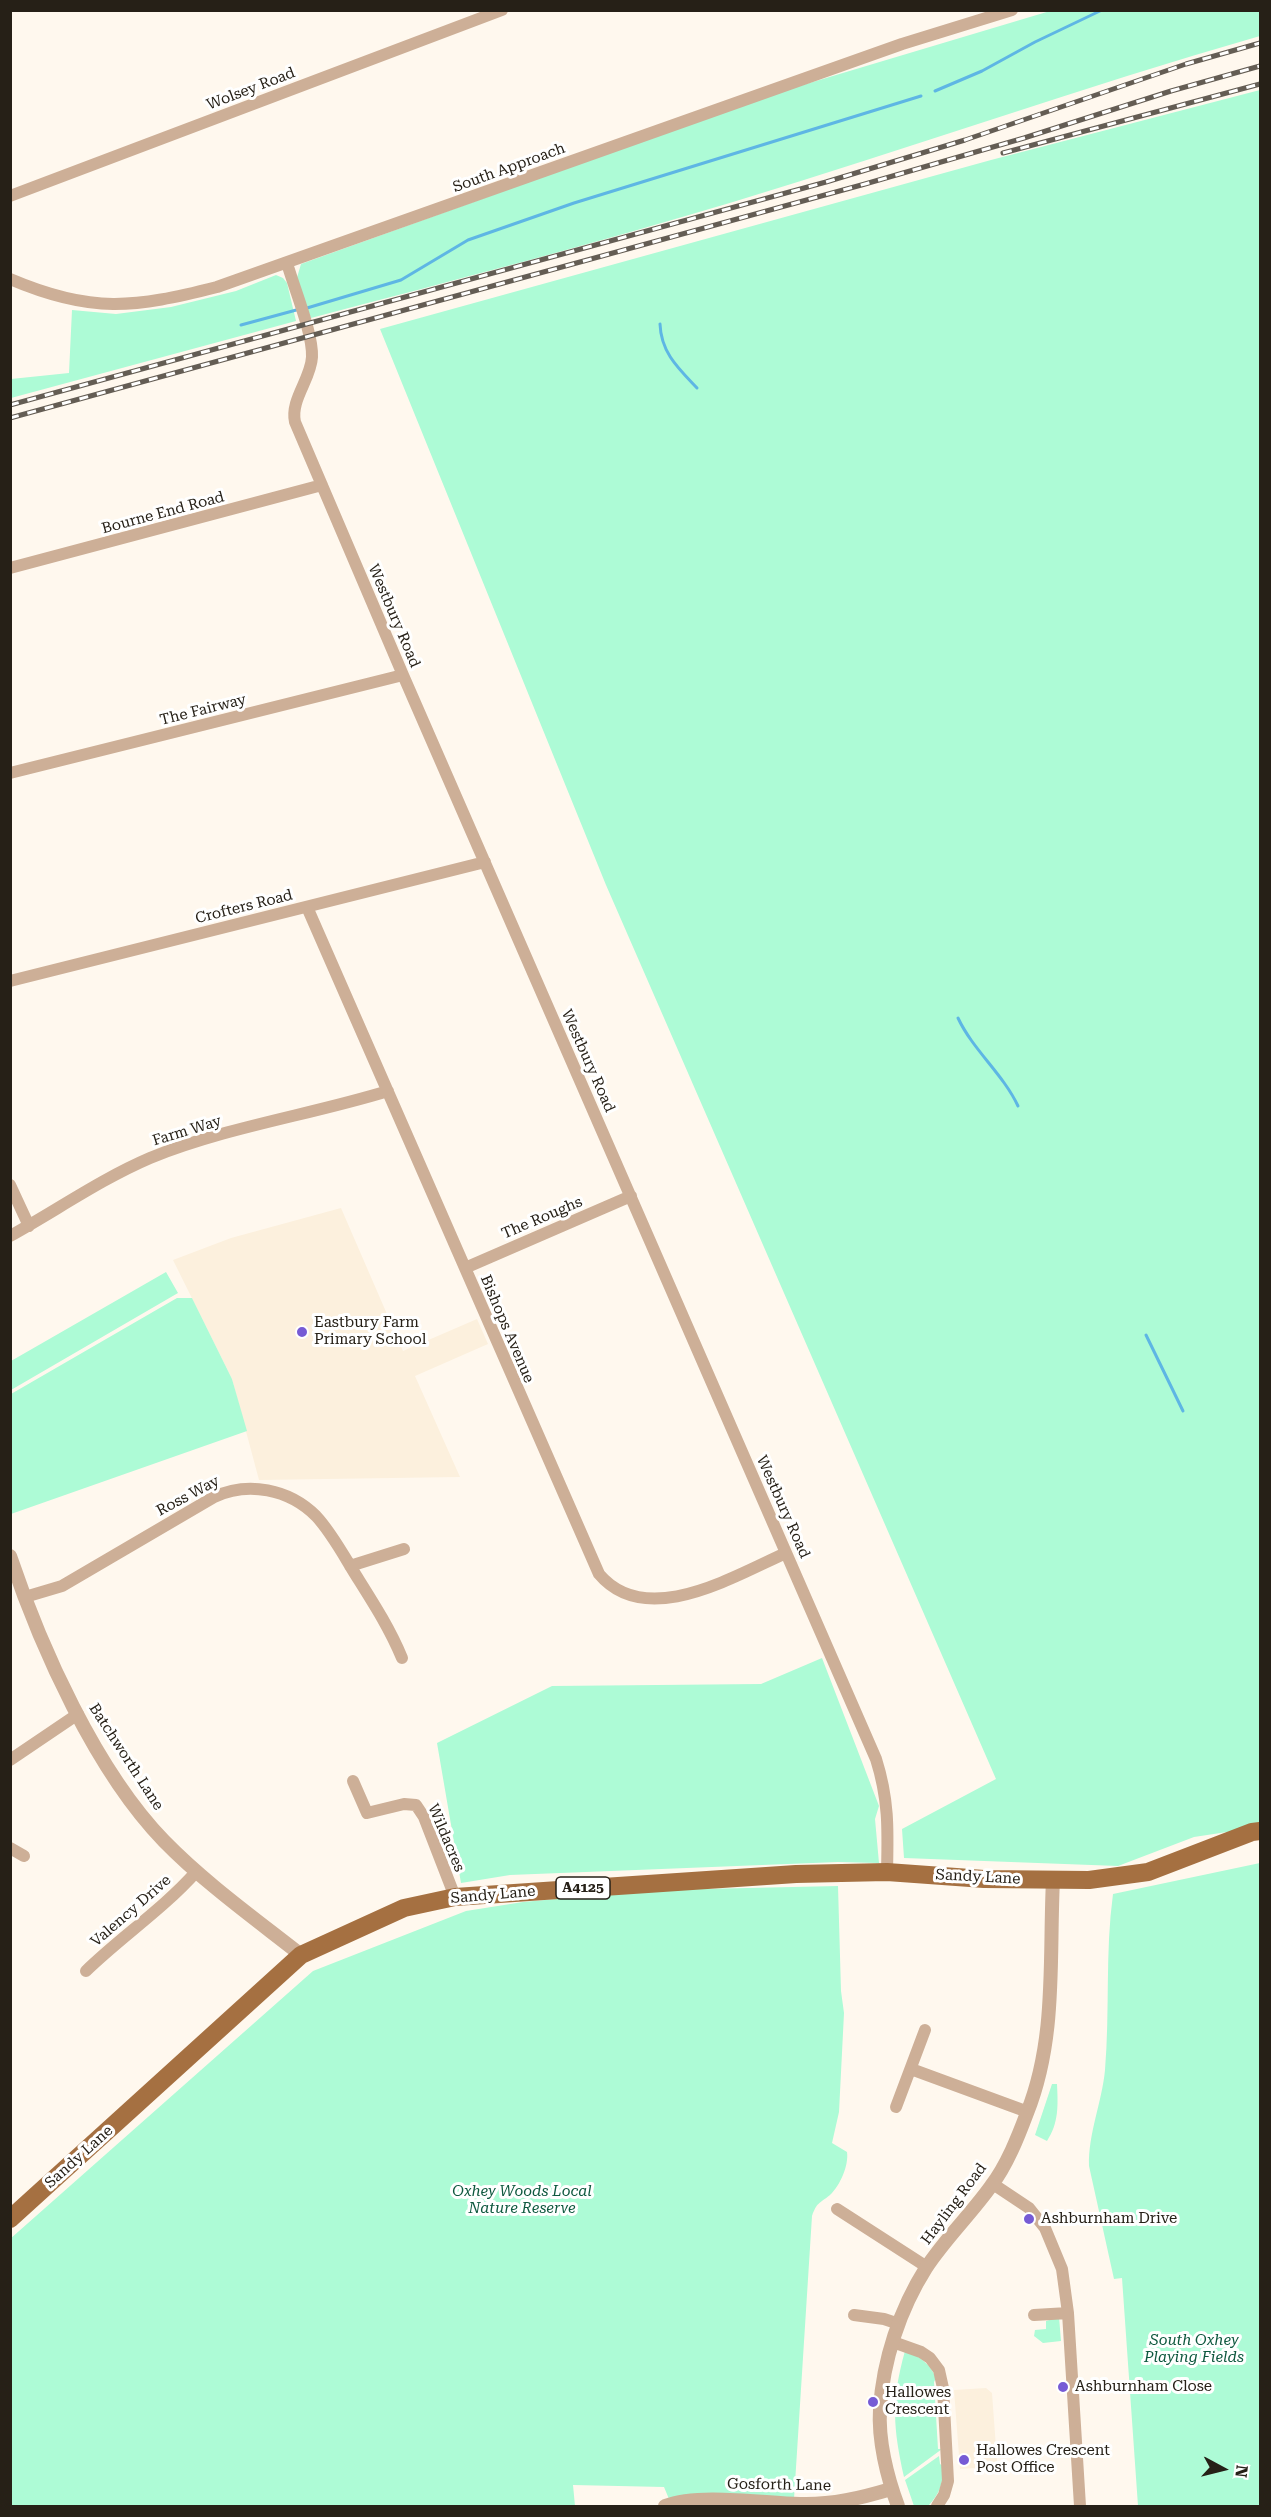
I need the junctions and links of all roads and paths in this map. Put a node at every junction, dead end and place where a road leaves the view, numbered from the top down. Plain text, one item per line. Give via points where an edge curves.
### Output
1 (502, 10) edge
2 (1012, 10) edge
3 (10, 196) edge
4 (287, 263) junction
5 (10, 279) edge
6 (322, 485) junction
7 (10, 568) edge
8 (403, 675) junction
9 (10, 773) edge
10 (485, 862) junction
11 (307, 907) junction
12 (10, 981) edge
13 (388, 1090) junction
14 (10, 1185) edge
15 (631, 1196) junction
16 (28, 1226) junction
17 (10, 1236) edge
18 (465, 1268) junction
19 (404, 1549) dead end
20 (786, 1553) junction
21 (12, 1564) edge
22 (350, 1566) junction
23 (26, 1597) junction
24 (402, 1658) dead end
25 (78, 1714) junction
26 (10, 1760) edge
27 (353, 1781) dead end
28 (1260, 1831) edge
29 (10, 1848) edge
30 (24, 1856) dead end
31 (196, 1872) junction
32 (887, 1872) junction
33 (1053, 1880) junction
34 (454, 1897) junction
35 (301, 1955) junction
36 (86, 1971) dead end
37 (925, 2031) dead end
38 (911, 2069) junction
39 (896, 2107) dead end
40 (1028, 2112) junction
41 (993, 2184) junction
42 (837, 2209) dead end
43 (10, 2219) edge
44 (927, 2267) junction
45 (1068, 2313) junction
46 (854, 2315) dead end
47 (1034, 2315) dead end
48 (899, 2324) junction
49 (893, 2342) junction
50 (891, 2489) junction
51 (665, 2506) edge
52 (898, 2506) edge
53 (937, 2506) edge
54 (1080, 2506) edge

1 - 3 street, Wolsey Road
2 - 4 street, South Approach via 903,44
4 - 5 street, South Approach via 217,287 130,305 80,303
4 - 6 street, Westbury Road via 312,349 311,371 294,417
6 - 7 street, Bourne End Road
6 - 8 street, Westbury Road
8 - 9 street, The Fairway
8 - 10 street, Westbury Road
10 - 11 street, Crofters Road
10 - 15 street, Westbury Road
11 - 12 street, Crofters Road
11 - 13 street, Bishops Avenue
13 - 16 street, Farm Way via 152,1158
13 - 18 street, Bishops Avenue
14 - 16 street
15 - 18 street, The Roughs
15 - 20 street, Westbury Road
16 - 17 street, Farm Way
18 - 20 street, Bishops Avenue via 593,1565 611,1587 646,1598 681,1597
19 - 22 street
20 - 32 street, Westbury Road via 885,1786
21 - 23 street, Batchworth Lane
22 - 23 street, Ross Way via 310,1511 271,1490 245,1488 224,1492 202,1503 62,1586
22 - 24 street, Ross Way
23 - 25 street, Batchworth Lane
25 - 26 street
25 - 31 street, Batchworth Lane via 146,1820
27 - 34 street, Wildacres via 367,1813 416,1805
28 - 33 main road, Sandy Lane / A4125 via 1148,1872 1089,1880
29 - 30 street
31 - 35 street, Batchworth Lane
31 - 36 street, Valency Drive
32 - 33 main road, Sandy Lane / A4125
32 - 34 main road, Sandy Lane / A4125 via 796,1874
33 - 40 street, Hayling Road via 1049,2016 1039,2078
34 - 35 main road, Sandy Lane / A4125 via 404,1908
35 - 43 main road, Sandy Lane / A4125
37 - 38 street
38 - 39 street
38 - 40 street
40 - 41 street, Hayling Road
41 - 44 street, Hayling Road
41 - 45 street via 1029,2208 1045,2228 1062,2269
42 - 44 street
44 - 48 street, Hayling Road
45 - 47 street
45 - 54 street
46 - 48 street
48 - 49 street, Hayling Road
49 - 50 street, Hayling Road via 880,2410
49 - 53 street via 930,2358 941,2376 948,2481
50 - 51 street, Gosforth Lane via 831,2504 718,2500
50 - 52 street, Hayling Road

